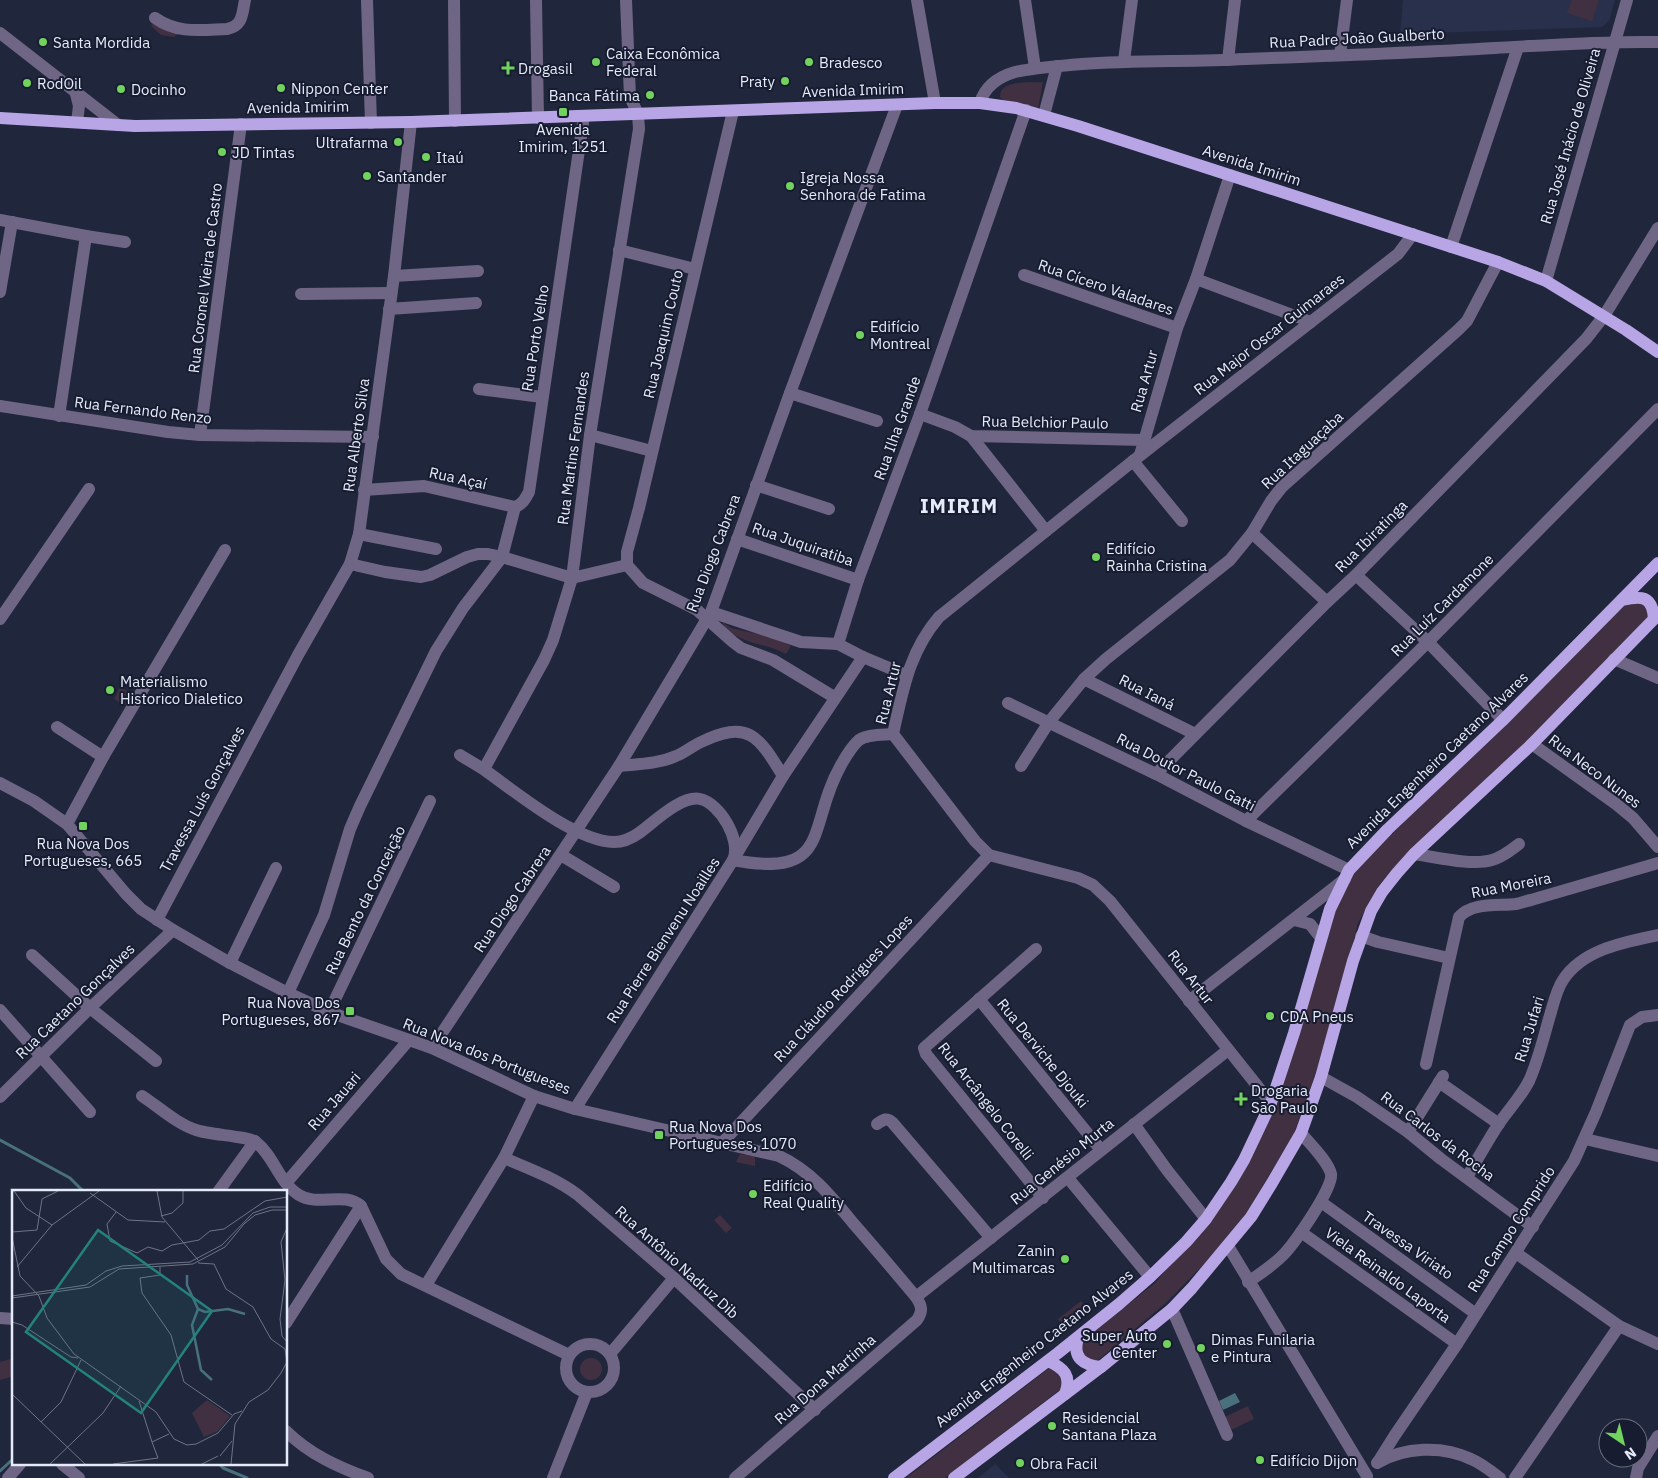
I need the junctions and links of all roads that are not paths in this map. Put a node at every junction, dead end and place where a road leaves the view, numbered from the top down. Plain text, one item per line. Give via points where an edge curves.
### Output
1 (245, 0) edge
2 (367, 0) edge
3 (454, 0) edge
4 (536, 0) edge
5 (626, 0) edge
6 (918, 0) edge
7 (1025, 0) edge
8 (1132, 0) edge
9 (1235, 0) edge
10 (1347, 0) edge
11 (1627, 0) edge
12 (155, 18) dead end
13 (0, 34) edge
14 (1615, 41) junction
15 (1658, 42) edge
16 (1518, 47) junction
17 (1340, 55) junction
18 (1228, 60) junction
19 (1124, 61) junction
20 (1057, 66) junction
21 (1035, 68) junction
22 (75, 90) junction
23 (935, 103) junction
24 (980, 103) junction
25 (897, 105) junction
26 (1026, 110) junction
27 (733, 111) junction
28 (638, 114) junction
29 (1044, 115) junction
30 (584, 116) junction
31 (0, 118) edge
32 (538, 118) junction
33 (455, 121) junction
34 (77, 122) junction
35 (411, 122) junction
36 (371, 123) junction
37 (241, 124) junction
38 (118, 125) junction
39 (1230, 175) junction
40 (6, 221) edge
41 (1658, 228) edge
42 (1413, 234) junction
43 (86, 236) junction
44 (125, 242) dead end
45 (1451, 247) junction
46 (619, 250) junction
47 (1498, 262) junction
48 (695, 269) junction
49 (478, 271) dead end
50 (1024, 275) dead end
51 (394, 276) junction
52 (1196, 280) junction
53 (1546, 281) junction
54 (0, 292) edge
55 (391, 293) junction
56 (301, 294) dead end
57 (476, 303) dead end
58 (389, 309) junction
59 (1604, 316) junction
60 (1311, 322) junction
61 (1176, 328) junction
62 (1658, 352) edge
63 (479, 389) dead end
64 (790, 393) junction
65 (542, 397) junction
66 (0, 406) edge
67 (1658, 409) edge
68 (920, 414) junction
69 (59, 416) junction
70 (877, 421) dead end
71 (200, 435) junction
72 (590, 435) junction
73 (971, 436) junction
74 (373, 437) junction
75 (1144, 440) junction
76 (652, 451) junction
77 (1136, 458) junction
78 (756, 485) junction
79 (89, 489) dead end
80 (364, 490) junction
81 (515, 507) junction
82 (829, 509) dead end
83 (1182, 521) dead end
84 (1046, 530) junction
85 (359, 534) junction
86 (1252, 534) junction
87 (737, 539) junction
88 (436, 548) dead end
89 (225, 550) dead end
90 (502, 557) junction
91 (350, 564) junction
92 (627, 565) junction
93 (1658, 568) edge
94 (1356, 575) junction
95 (572, 578) junction
96 (858, 580) junction
97 (1622, 600) junction
98 (1327, 602) junction
99 (709, 615) junction
100 (1656, 616) edge
101 (0, 619) edge
102 (1428, 642) junction
103 (838, 644) junction
104 (863, 657) junction
105 (1614, 659) junction
106 (906, 675) junction
107 (1658, 678) edge
108 (1084, 679) junction
109 (834, 698) junction
110 (1008, 703) dead end
111 (1503, 720) junction
112 (1049, 722) junction
113 (56, 727) dead end
114 (893, 734) junction
115 (1195, 734) junction
116 (1532, 744) junction
117 (460, 755) dead end
118 (103, 757) junction
119 (619, 766) junction
120 (1021, 766) dead end
121 (484, 769) junction
122 (1156, 774) junction
123 (783, 776) junction
124 (0, 783) edge
125 (430, 801) dead end
126 (1246, 821) junction
127 (67, 824) junction
128 (577, 830) junction
129 (1519, 844) dead end
130 (1658, 847) edge
131 (1414, 854) junction
132 (989, 855) junction
133 (561, 856) junction
134 (735, 857) junction
135 (1658, 863) edge
136 (276, 868) dead end
137 (1347, 875) junction
138 (614, 887) dead end
139 (157, 920) junction
140 (1294, 920) junction
141 (173, 930) junction
142 (1658, 935) edge
143 (1361, 936) junction
144 (1321, 938) junction
145 (1036, 949) dead end
146 (32, 955) dead end
147 (1449, 958) junction
148 (230, 963) junction
149 (288, 993) junction
150 (978, 999) junction
151 (1189, 1001) junction
152 (90, 1008) junction
153 (0, 1010) edge
154 (329, 1012) junction
155 (1658, 1015) edge
156 (408, 1040) junction
157 (432, 1048) junction
158 (1228, 1050) junction
159 (41, 1056) junction
160 (156, 1061) dead end
161 (1426, 1064) dead end
162 (1321, 1077) junction
163 (142, 1096) dead end
164 (534, 1096) junction
165 (0, 1097) edge
166 (1270, 1102) junction
167 (575, 1109) junction
168 (90, 1112) dead end
169 (877, 1124) dead end
170 (1134, 1124) junction
171 (1499, 1124) junction
172 (1408, 1132) junction
173 (1301, 1133) junction
174 (1585, 1139) junction
175 (255, 1141) junction
176 (722, 1143) junction
177 (1101, 1150) junction
178 (1658, 1156) edge
179 (504, 1158) junction
180 (1466, 1177) junction
181 (1068, 1178) junction
182 (286, 1183) junction
183 (219, 1190) edge
184 (1043, 1198) junction
185 (1320, 1202) junction
186 (361, 1206) junction
187 (1206, 1218) junction
188 (1533, 1227) junction
189 (1301, 1232) junction
190 (992, 1238) junction
191 (1228, 1246) junction
192 (1516, 1253) junction
193 (1150, 1277) junction
194 (674, 1278) junction
195 (1248, 1282) junction
196 (426, 1286) junction
197 (916, 1297) junction
198 (1172, 1309) junction
199 (1476, 1314) junction
200 (288, 1320) edge
201 (1619, 1326) junction
202 (1078, 1338) junction
203 (1457, 1344) junction
204 (1658, 1344) edge
205 (610, 1354) junction
206 (569, 1355) junction
207 (1048, 1361) junction
208 (1100, 1367) junction
209 (586, 1392) junction
210 (1065, 1394) junction
211 (815, 1410) junction
212 (288, 1433) edge
213 (1227, 1435) dead end
214 (1658, 1436) edge
215 (1378, 1462) junction
216 (18, 1466) edge
217 (64, 1466) edge
218 (749, 1474) edge
219 (1366, 1477) edge
220 (8, 1478) edge
221 (79, 1478) edge
222 (368, 1478) edge
223 (553, 1478) edge
224 (735, 1478) edge
225 (894, 1478) edge
226 (954, 1478) edge
227 (1500, 1478) edge
228 (1515, 1478) edge
229 (1636, 1478) edge

1 - 12 street via 238,24 233,28 184,30
2 - 36 street
3 - 33 street
4 - 32 street
5 - 28 street via 630,97
6 - 23 street
7 - 21 street
8 - 19 street
9 - 18 street
10 - 17 street
11 - 14 street, Rua José Inácio de Oliveira
13 - 22 street
14 - 15 street, Rua Padre João Gualberto
14 - 16 street, Rua Padre João Gualberto
14 - 53 street, Rua José Inácio de Oliveira
16 - 17 street, Rua Padre João Gualberto
16 - 45 street
17 - 18 street, Rua Padre João Gualberto
18 - 19 street, Rua Padre João Gualberto
19 - 20 street, Rua Padre João Gualberto
20 - 21 street, Rua Padre João Gualberto
20 - 29 street
21 - 24 street, Rua Padre João Gualberto via 997,80 986,89
22 - 34 street
22 - 38 street
23 - 24 main road, Avenida Imirim
23 - 25 main road, Avenida Imirim
24 - 26 main road, Avenida Imirim
25 - 27 main road, Avenida Imirim
25 - 64 street, Rua Diogo Cabrera
26 - 29 main road, Avenida Imirim
26 - 68 street, Rua Ilha Grande
27 - 28 main road, Avenida Imirim
27 - 48 street, Rua Joaquim Couto
28 - 30 main road, Avenida Imirim
28 - 46 street, Rua Martins Fernandes via 639,128
29 - 39 main road, Avenida Imirim
30 - 32 main road, Avenida Imirim
30 - 65 street, Rua Porto Velho
31 - 34 main road, Avenida Imirim
32 - 33 main road, Avenida Imirim
33 - 35 main road, Avenida Imirim
34 - 38 main road, Avenida Imirim
35 - 36 main road, Avenida Imirim
35 - 51 street, Rua Alberto Silva
36 - 37 main road, Avenida Imirim
37 - 38 main road, Avenida Imirim
37 - 71 street, Rua Coronel Vieira de Castro
39 - 42 main road, Avenida Imirim
39 - 52 street, Rua Artur
40 - 43 street
40 - 54 street
41 - 59 street, Rua Ibiratinga
42 - 45 main road, Avenida Imirim
42 - 60 street, Rua Major Oscar Guimaraes via 1398,254
43 - 44 street
43 - 69 street
45 - 47 main road, Avenida Imirim
46 - 48 street
46 - 72 street, Rua Martins Fernandes
47 - 53 main road, Avenida Imirim
47 - 86 street, Rua Itaguaçaba via 1467,321 1282,487
48 - 76 street, Rua Joaquim Couto
49 - 51 street
50 - 61 street, Rua Cícero Valadares
51 - 55 street, Rua Alberto Silva
52 - 60 street
52 - 61 street, Rua Artur
53 - 59 main road, Avenida Imirim
55 - 56 street
55 - 58 street, Rua Alberto Silva
57 - 58 street
58 - 74 street, Rua Alberto Silva
59 - 62 main road, Avenida Imirim
59 - 94 street, Rua Ibiratinga via 1579,346
60 - 77 street, Rua Major Oscar Guimaraes
61 - 75 street, Rua Artur
63 - 65 street
64 - 70 street
64 - 78 street, Rua Diogo Cabrera
65 - 81 street, Rua Porto Velho via 528,492 521,505
66 - 69 street, Rua Fernando Renzo
67 - 102 street, Rua Luíz Cardamone
68 - 73 street, Rua Belchior Paulo
68 - 96 street, Rua Ilha Grande
69 - 71 street, Rua Fernando Renzo
71 - 74 street, Rua Fernando Renzo
72 - 76 street
72 - 95 street, Rua Martins Fernandes
73 - 75 street, Rua Belchior Paulo
73 - 84 street
74 - 80 street, Rua Alberto Silva
75 - 77 street, Rua Artur
76 - 92 street, Rua Joaquim Couto via 626,552
77 - 83 street
77 - 84 street, Rua Artur
78 - 82 street
78 - 87 street, Rua Diogo Cabrera
79 - 101 street
80 - 81 street, Rua Açaí via 424,486
80 - 85 street, Rua Alberto Silva
81 - 90 street, Rua Porto Velho
84 - 106 street, Rua Artur via 939,617 928,630
85 - 88 street
85 - 91 street, Rua Alberto Silva
86 - 98 street
86 - 108 street, Rua Itaguaçaba via 1230,560
87 - 96 street, Rua Juquiratiba
87 - 99 street, Rua Diogo Cabrera
89 - 118 street
90 - 91 street via 478,554 421,577
90 - 95 street
90 - 149 street via 436,651 399,725 350,829 324,915
91 - 139 street, Travessa Luís Gonçalves
92 - 95 street
92 - 99 street via 643,582
93 - 97 main road, Avenida Engenheiro Caetano Alvares
94 - 98 street, Rua Ibiratinga
94 - 102 street
95 - 121 street, Rua Martins Fernandes via 550,646
96 - 103 street, Rua Ilha Grande
97 - 100 main road via 1644,598 1652,605
97 - 111 main road, Avenida Engenheiro Caetano Alvares
98 - 115 street, Rua Ibiratinga
99 - 103 street via 801,642
99 - 109 street via 741,648 773,660
99 - 119 street, Rua Diogo Cabrera
100 - 105 main road
102 - 111 street
102 - 126 street, Rua Luíz Cardamone
103 - 104 street
104 - 106 street
104 - 109 street
105 - 107 street
105 - 116 main road
106 - 114 street, Rua Artur
108 - 112 street, Rua Itaguaçaba
108 - 115 street, Rua Ianá
109 - 123 street
110 - 112 street, Rua Doutor Paulo Gatti
111 - 137 main road, Avenida Engenheiro Caetano Alvares via 1388,829
112 - 120 street, Rua Itaguaçaba
112 - 122 street, Rua Doutor Paulo Gatti
113 - 118 street
114 - 132 street, Rua Artur
114 - 134 street, Rua Pierre Bienvenu Noailles via 870,736 851,748 834,776 818,828 802,855 781,864
115 - 122 street, Rua Ibiratinga
116 - 130 street, Rua Neco Nunes via 1616,804
116 - 131 main road
117 - 121 street
118 - 127 street
119 - 123 street via 666,760 712,737 739,732 750,734 760,742
119 - 128 street, Rua Diogo Cabrera
121 - 128 street via 535,807
122 - 126 street, Rua Doutor Paulo Gatti
123 - 134 street
124 - 127 street, Rua Nova dos Portugueses
125 - 154 street, Rua Bento da Conceição
126 - 137 street, Rua Doutor Paulo Gatti
127 - 139 street, Rua Nova dos Portugueses via 126,894
128 - 133 street, Rua Diogo Cabrera
128 - 134 street via 602,840 625,840 678,804 698,798 718,809 727,822
129 - 131 street via 1504,855 1482,862
131 - 143 main road via 1382,892
132 - 151 street, Rua Artur via 1078,878 1093,885 1110,901
132 - 176 street, Rua Cláudio Rodrigues Lopes
133 - 138 street
133 - 157 street, Rua Diogo Cabrera
134 - 167 street, Rua Pierre Bienvenu Noailles
135 - 147 street, Rua Moreira via 1516,904 1467,910 1459,917
136 - 148 street
137 - 140 street
137 - 144 main road, Avenida Engenheiro Caetano Alvares via 1330,909
139 - 141 street, Rua Nova dos Portugueses
140 - 144 street via 1310,924
140 - 151 street
141 - 148 street, Rua Nova dos Portugueses
141 - 152 street, Rua Caetano Gonçalves
142 - 171 street, Rua Jufari via 1603,950 1584,959 1563,980 1528,1084
143 - 147 street
143 - 162 main road
144 - 166 main road, Avenida Engenheiro Caetano Alvares
145 - 150 street, Rua Arcângelo Corelli
146 - 152 street
147 - 161 street, Rua Moreira
148 - 149 street, Rua Nova dos Portugueses
149 - 154 street, Rua Nova dos Portugueses
150 - 177 street, Rua Derviche Djouki
150 - 184 street, Rua Arcângelo Corelli via 926,1046 925,1051
151 - 158 street, Rua Artur
152 - 159 street, Rua Caetano Gonçalves
152 - 160 street
153 - 159 street
154 - 156 street, Rua Nova dos Portugueses
155 - 174 street, Rua Campo Comprido via 1642,1017 1630,1025
156 - 157 street, Rua Nova dos Portugueses
156 - 182 street, Rua Jauari
157 - 164 street, Rua Nova dos Portugueses
158 - 166 street, Rua Artur
158 - 170 street, Rua Genésio Murta
159 - 165 street, Rua Caetano Gonçalves
159 - 168 street
162 - 172 street, Rua Carlos da Rocha
162 - 173 main road
163 - 175 street via 194,1130
164 - 167 street, Rua Nova dos Portugueses
164 - 179 street
166 - 187 main road, Avenida Engenheiro Caetano Alvares via 1244,1160
167 - 176 street, Rua Nova dos Portugueses
169 - 190 street via 889,1119
170 - 177 street, Rua Genésio Murta
170 - 187 street
171 - 172 street via 1441,1079
171 - 180 street, Rua Jufari
172 - 180 street, Rua Carlos da Rocha
173 - 185 street via 1331,1174 1330,1186
173 - 191 main road via 1268,1190
174 - 178 street
174 - 188 street, Rua Campo Comprido
175 - 182 street
175 - 183 street
176 - 197 street, Rua Nova dos Portugueses via 779,1156 807,1172
177 - 181 street, Rua Genésio Murta
179 - 194 street, Rua Antônio Nadruz Dib via 564,1185
179 - 196 street
180 - 188 street, Rua Carlos da Rocha
181 - 184 street, Rua Genésio Murta
181 - 193 street
182 - 186 street via 299,1195 308,1198 348,1200
184 - 190 street, Rua Genésio Murta
185 - 189 street
185 - 199 street, Travessa Viriato
186 - 196 street via 386,1259 400,1274
186 - 200 street
187 - 193 main road, Avenida Engenheiro Caetano Alvares
188 - 192 street, Rua Campo Comprido
189 - 195 street via 1285,1254
189 - 203 street, Viela Reinaldo Laporta
190 - 197 street, Rua Genésio Murta
191 - 195 street
191 - 198 main road
192 - 199 street, Rua Campo Comprido
192 - 201 street
193 - 202 main road, Avenida Engenheiro Caetano Alvares
194 - 205 street
194 - 211 street, Rua Antônio Nadruz Dib
195 - 219 street
196 - 206 street
197 - 211 street, Rua Dona Martinha via 922,1310 917,1320
198 - 208 main road
198 - 213 street
199 - 203 street, Rua Campo Comprido
201 - 204 street
201 - 228 street
202 - 207 main road, Avenida Engenheiro Caetano Alvares
202 - 208 main road via 1076,1351 1081,1360 1087,1365
203 - 215 street, Rua Campo Comprido
205 - 206 street via 595,1344 585,1344 576,1347
205 - 209 street via 613,1372 610,1380 596,1391
206 - 209 street via 566,1361 568,1378
207 - 210 main road via 1065,1372 1068,1386
207 - 225 main road, Avenida Engenheiro Caetano Alvares
208 - 210 main road
209 - 223 street
210 - 226 main road
211 - 218 street, Rua Dona Martinha
212 - 222 street via 320,1457
214 - 229 street via 1638,1468
215 - 219 street, Rua Campo Comprido
215 - 227 street via 1408,1451 1440,1450 1471,1458
216 - 220 street
217 - 221 street
218 - 224 street, Rua Dona Martinha

